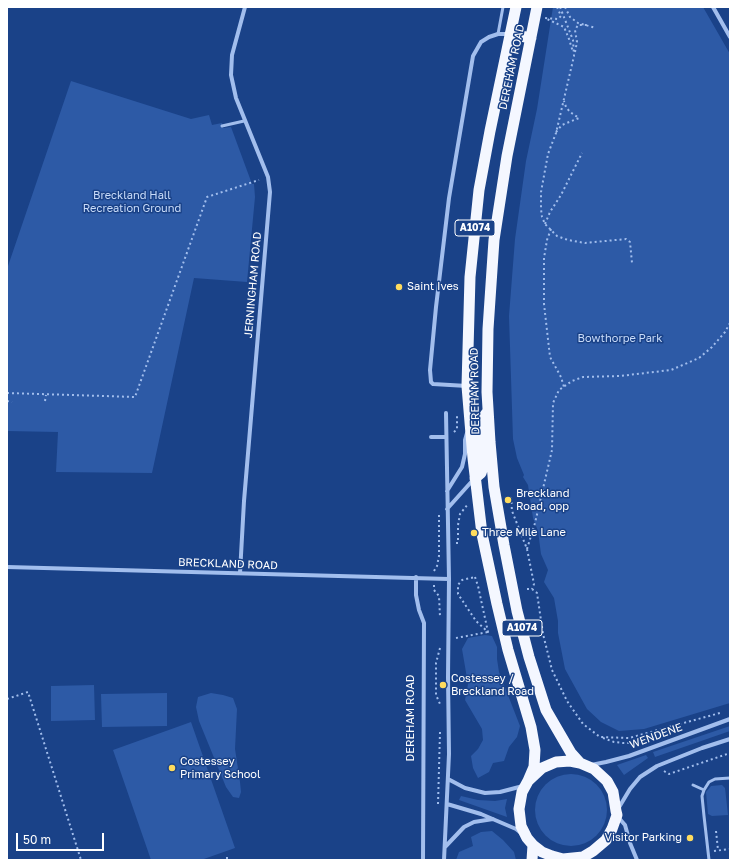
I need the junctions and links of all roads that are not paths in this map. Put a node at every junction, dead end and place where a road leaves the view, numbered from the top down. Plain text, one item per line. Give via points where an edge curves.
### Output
1 (245, 7) edge
2 (504, 7) edge
3 (516, 7) edge
4 (537, 7) edge
5 (713, 7) edge
6 (728, 28) edge
7 (498, 34) junction
8 (510, 34) junction
9 (730, 37) edge
10 (531, 38) junction
11 (244, 121) junction
12 (222, 126) dead end
13 (467, 386) junction
14 (488, 410) junction
15 (446, 413) dead end
16 (470, 426) junction
17 (431, 437) dead end
18 (446, 437) junction
19 (475, 478) junction
20 (447, 492) junction
21 (447, 510) junction
22 (7, 567) edge
23 (240, 573) junction
24 (416, 578) junction
25 (449, 579) junction
26 (730, 719) edge
27 (730, 739) edge
28 (584, 764) junction
29 (730, 778) edge
30 (448, 779) junction
31 (527, 783) junction
32 (693, 785) dead end
33 (704, 790) junction
34 (447, 804) junction
35 (616, 813) junction
36 (494, 819) junction
37 (530, 841) junction
38 (445, 847) junction
39 (581, 859) edge
40 (423, 860) edge
41 (444, 860) edge
42 (532, 860) edge
43 (637, 860) edge
44 (709, 860) edge

1 - 11 street, JERNINGHAM ROAD via 232,55 231,75
2 - 7 lane
3 - 8 highway, DEREHAM ROAD / A1074
4 - 10 highway, DEREHAM ROAD / A1074
5 - 6 street
6 - 9 street
7 - 8 street, DEREHAM ROAD
7 - 13 street, DEREHAM ROAD via 481,42 473,56 449,198 430,370 433,384
8 - 10 highway
8 - 13 highway, DEREHAM ROAD / A1074 via 479,190 470,277
10 - 14 highway, DEREHAM ROAD / A1074 via 507,156 494,240 488,329
11 - 12 lane
11 - 23 street, JERNINGHAM ROAD via 268,176 270,192
13 - 16 highway, DEREHAM ROAD / A1074
14 - 19 highway, A1074 via 482,419 479,435 482,470
14 - 28 highway, DEREHAM ROAD / A1074 via 494,487 517,611 529,657 546,710 571,753
15 - 18 street
16 - 19 highway, DEREHAM ROAD / A1074
16 - 20 street, DEREHAM ROAD via 465,440 462,467
17 - 18 street
18 - 20 street
19 - 21 street
19 - 31 highway, DEREHAM ROAD / A1074 via 482,534 497,604 531,726 535,750 534,767
20 - 21 street
21 - 25 street
22 - 23 street, BRECKLAND ROAD
23 - 24 street, BRECKLAND ROAD
24 - 25 street, BRECKLAND ROAD
24 - 40 street, DEREHAM ROAD via 416,595 424,623
25 - 30 street
26 - 28 street, WENDENE via 629,756
27 - 35 street via 657,766 640,777
28 - 31 highway via 556,762 542,768
28 - 35 highway, DEREHAM ROAD via 598,772 606,781 613,792
29 - 33 lane via 715,779 709,782
30 - 31 street via 465,788 484,793 500,792
30 - 34 street
31 - 37 highway, DEREHAM ROAD via 522,792 519,810 521,826
32 - 33 lane
33 - 44 lane via 702,796
34 - 36 street
34 - 38 street
35 - 39 highway via 606,840
35 - 43 street via 625,825
36 - 37 street via 516,829
36 - 38 street via 469,824
37 - 39 highway via 542,852 552,856
37 - 42 highway, DEREHAM ROAD
38 - 41 street

